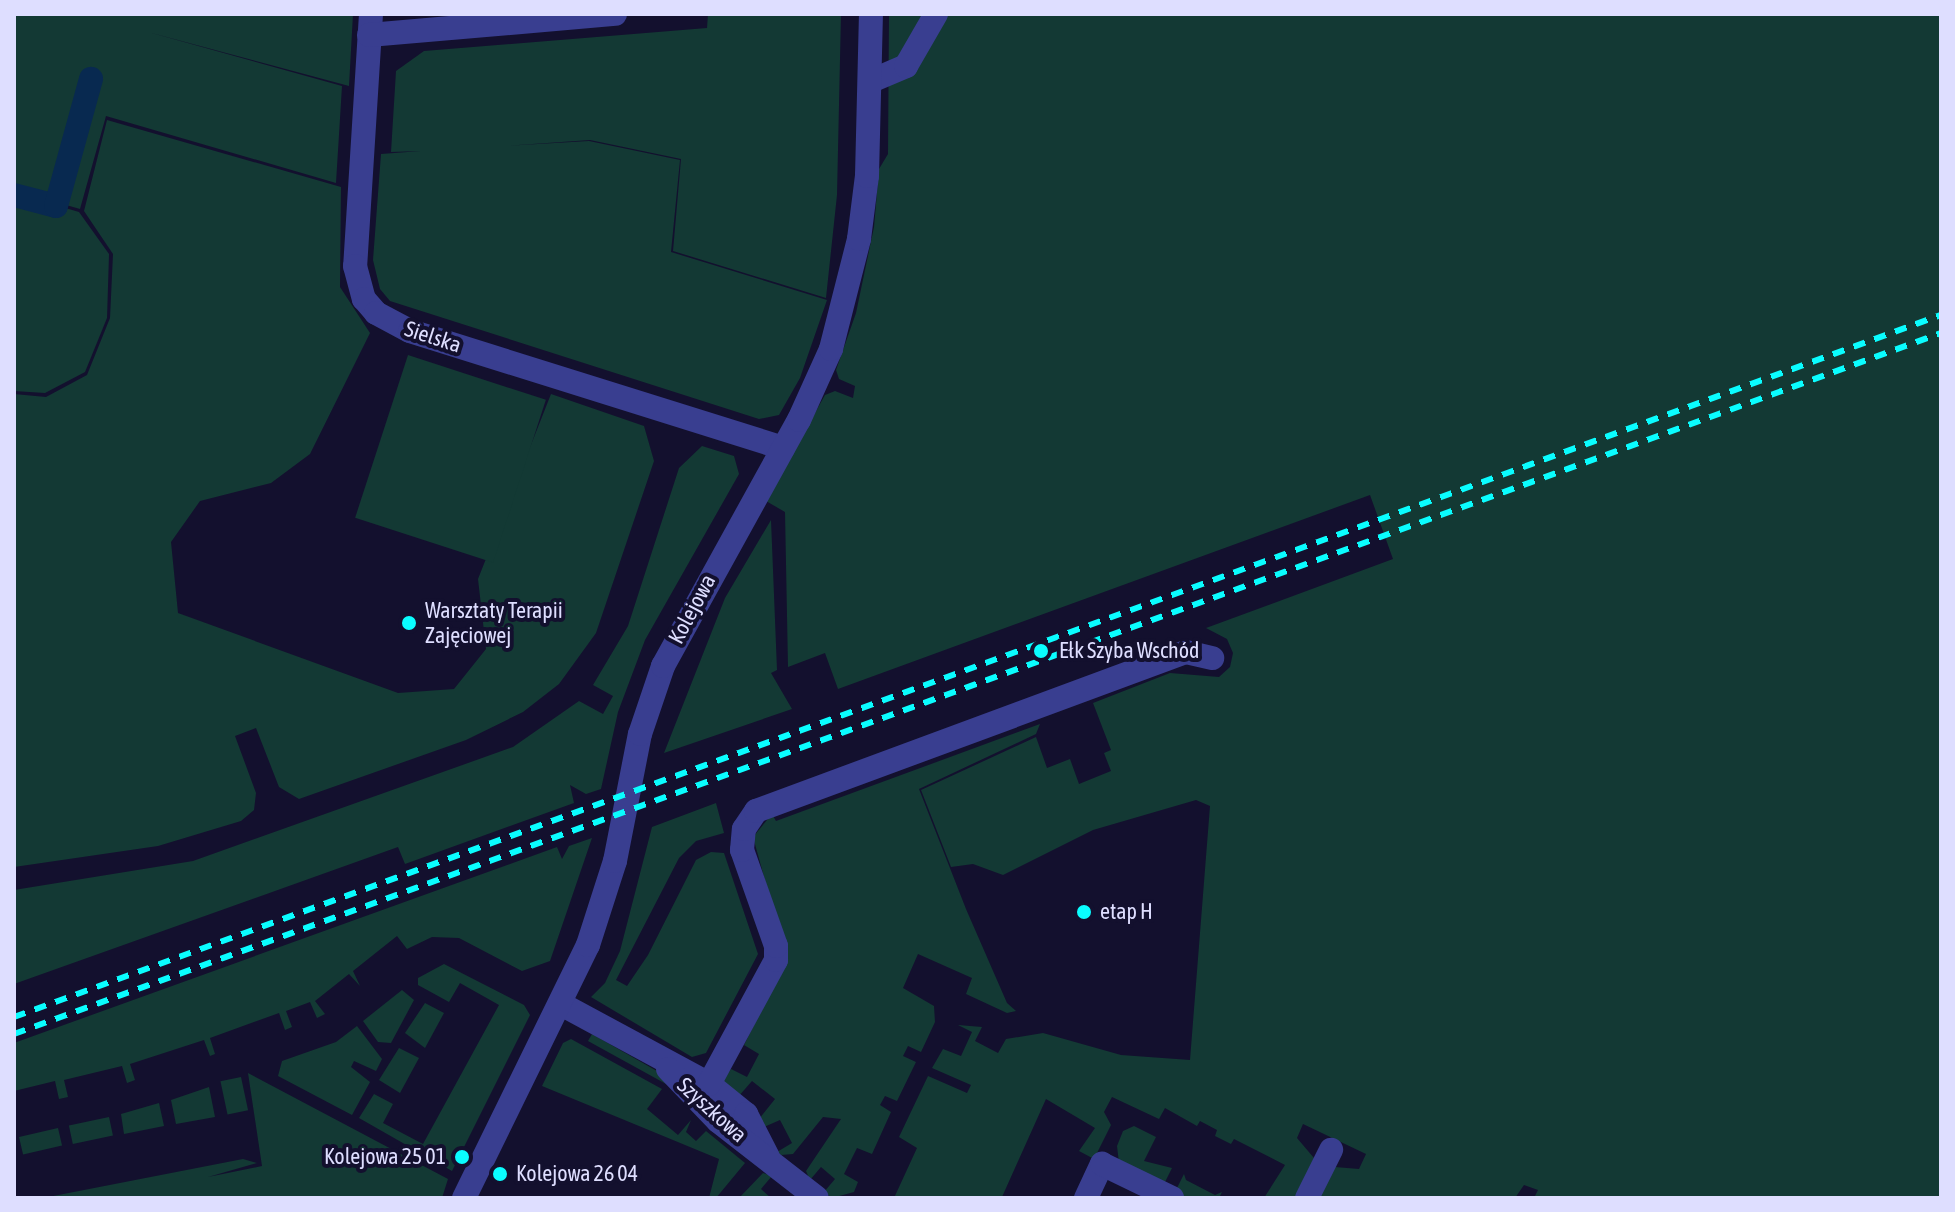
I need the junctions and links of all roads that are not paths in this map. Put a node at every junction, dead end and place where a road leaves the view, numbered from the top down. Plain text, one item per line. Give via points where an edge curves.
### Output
1 (615, 14) edge
2 (871, 14) edge
3 (936, 14) edge
4 (370, 25) edge
5 (871, 81) junction
6 (783, 448) junction
7 (1212, 658) dead end
8 (561, 1004) junction
9 (660, 1060) junction
10 (709, 1084) junction
11 (1331, 1150) dead end
12 (768, 1157) junction
13 (464, 1198) edge
14 (817, 1198) edge
15 (1086, 1198) edge
16 (1172, 1198) edge
17 (1307, 1198) edge

1 - 4 street
2 - 5 street, Kolejowa
3 - 5 street via 906,66
4 - 6 street, Sielska via 355,266 364,299 376,313 410,331
5 - 6 street, Kolejowa via 867,176 848,294 820,377
6 - 8 street, Kolejowa via 663,666 634,756 605,896
7 - 10 street via 1186,652 756,811 744,829 742,850 774,939 776,960
8 - 9 street, Szyszkowa
8 - 13 street, Kolejowa
9 - 10 street, Szyszkowa
9 - 12 street, Szyszkowa via 718,1121
10 - 12 street, Szyszkowa via 746,1114
11 - 17 street
12 - 14 street, Szyszkowa
15 - 16 street via 1102,1164

